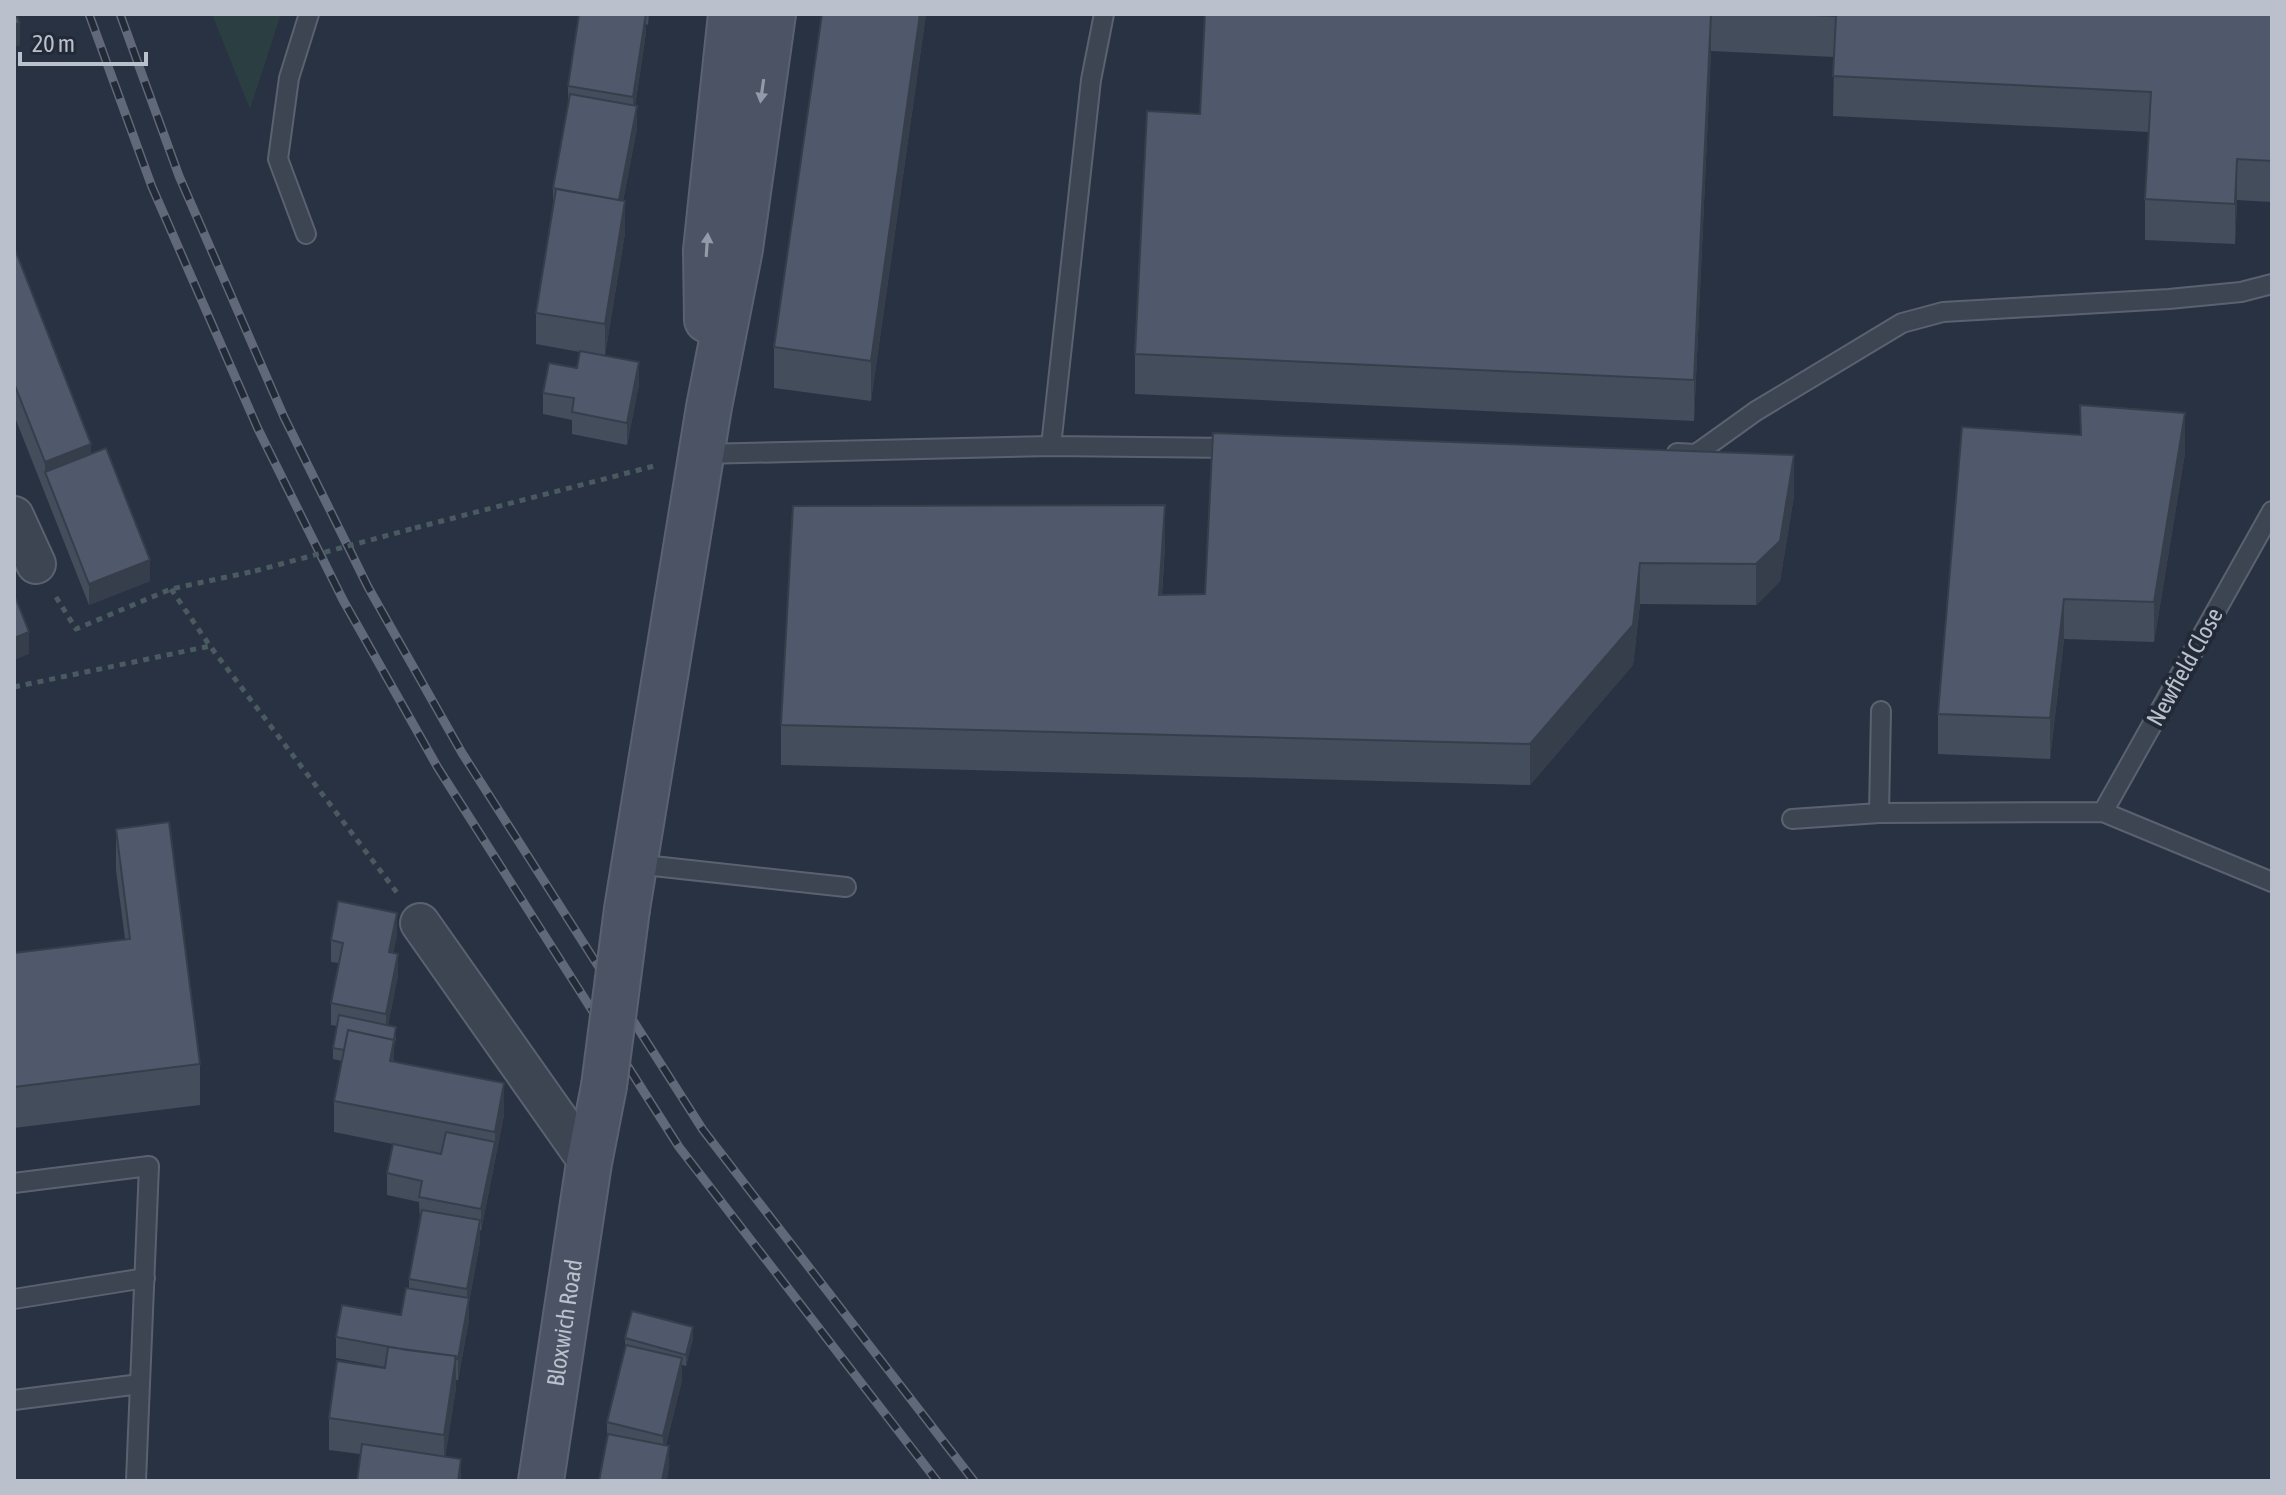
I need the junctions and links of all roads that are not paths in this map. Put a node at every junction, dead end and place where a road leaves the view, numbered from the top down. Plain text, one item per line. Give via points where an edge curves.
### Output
1 (309, 14) edge
2 (731, 14) edge
3 (773, 14) edge
4 (1104, 14) edge
5 (306, 234) dead end
6 (2272, 284) edge
7 (709, 407) junction
8 (1051, 446) junction
9 (1255, 448) edge
10 (1664, 453) edge
11 (702, 454) junction
12 (14, 516) edge
13 (2270, 519) edge
14 (36, 564) road end
15 (1881, 711) dead end
16 (2103, 812) junction
17 (1879, 813) junction
18 (1792, 819) dead end
19 (635, 864) junction
20 (2272, 882) edge
21 (846, 887) dead end
22 (420, 923) road end
23 (589, 1163) junction
24 (14, 1183) edge
25 (145, 1278) junction
26 (14, 1299) edge
27 (140, 1384) junction
28 (14, 1400) edge
29 (136, 1481) edge
30 (541, 1481) edge

1 - 5 lane via 289,78 278,159
7 -> 2 main road via 706,250
3 -> 7 main road via 740,249
4 - 8 lane via 1091,80
6 - 10 lane via 2169,299 1943,312 1902,323 1756,411 1696,454
7 - 11 main road, Bloxwich Road
8 - 9 lane
8 - 11 lane
11 - 19 main road, Bloxwich Road
12 - 14 street
13 - 16 lane, Newfield Close
15 - 17 lane
16 - 17 lane
16 - 20 lane
17 - 18 lane
19 - 21 lane
19 - 23 main road, Bloxwich Road, bridge
22 - 23 street
23 - 30 main road, Bloxwich Road
24 - 25 lane via 149,1166
25 - 26 lane
25 - 27 lane
27 - 28 lane
27 - 29 lane

